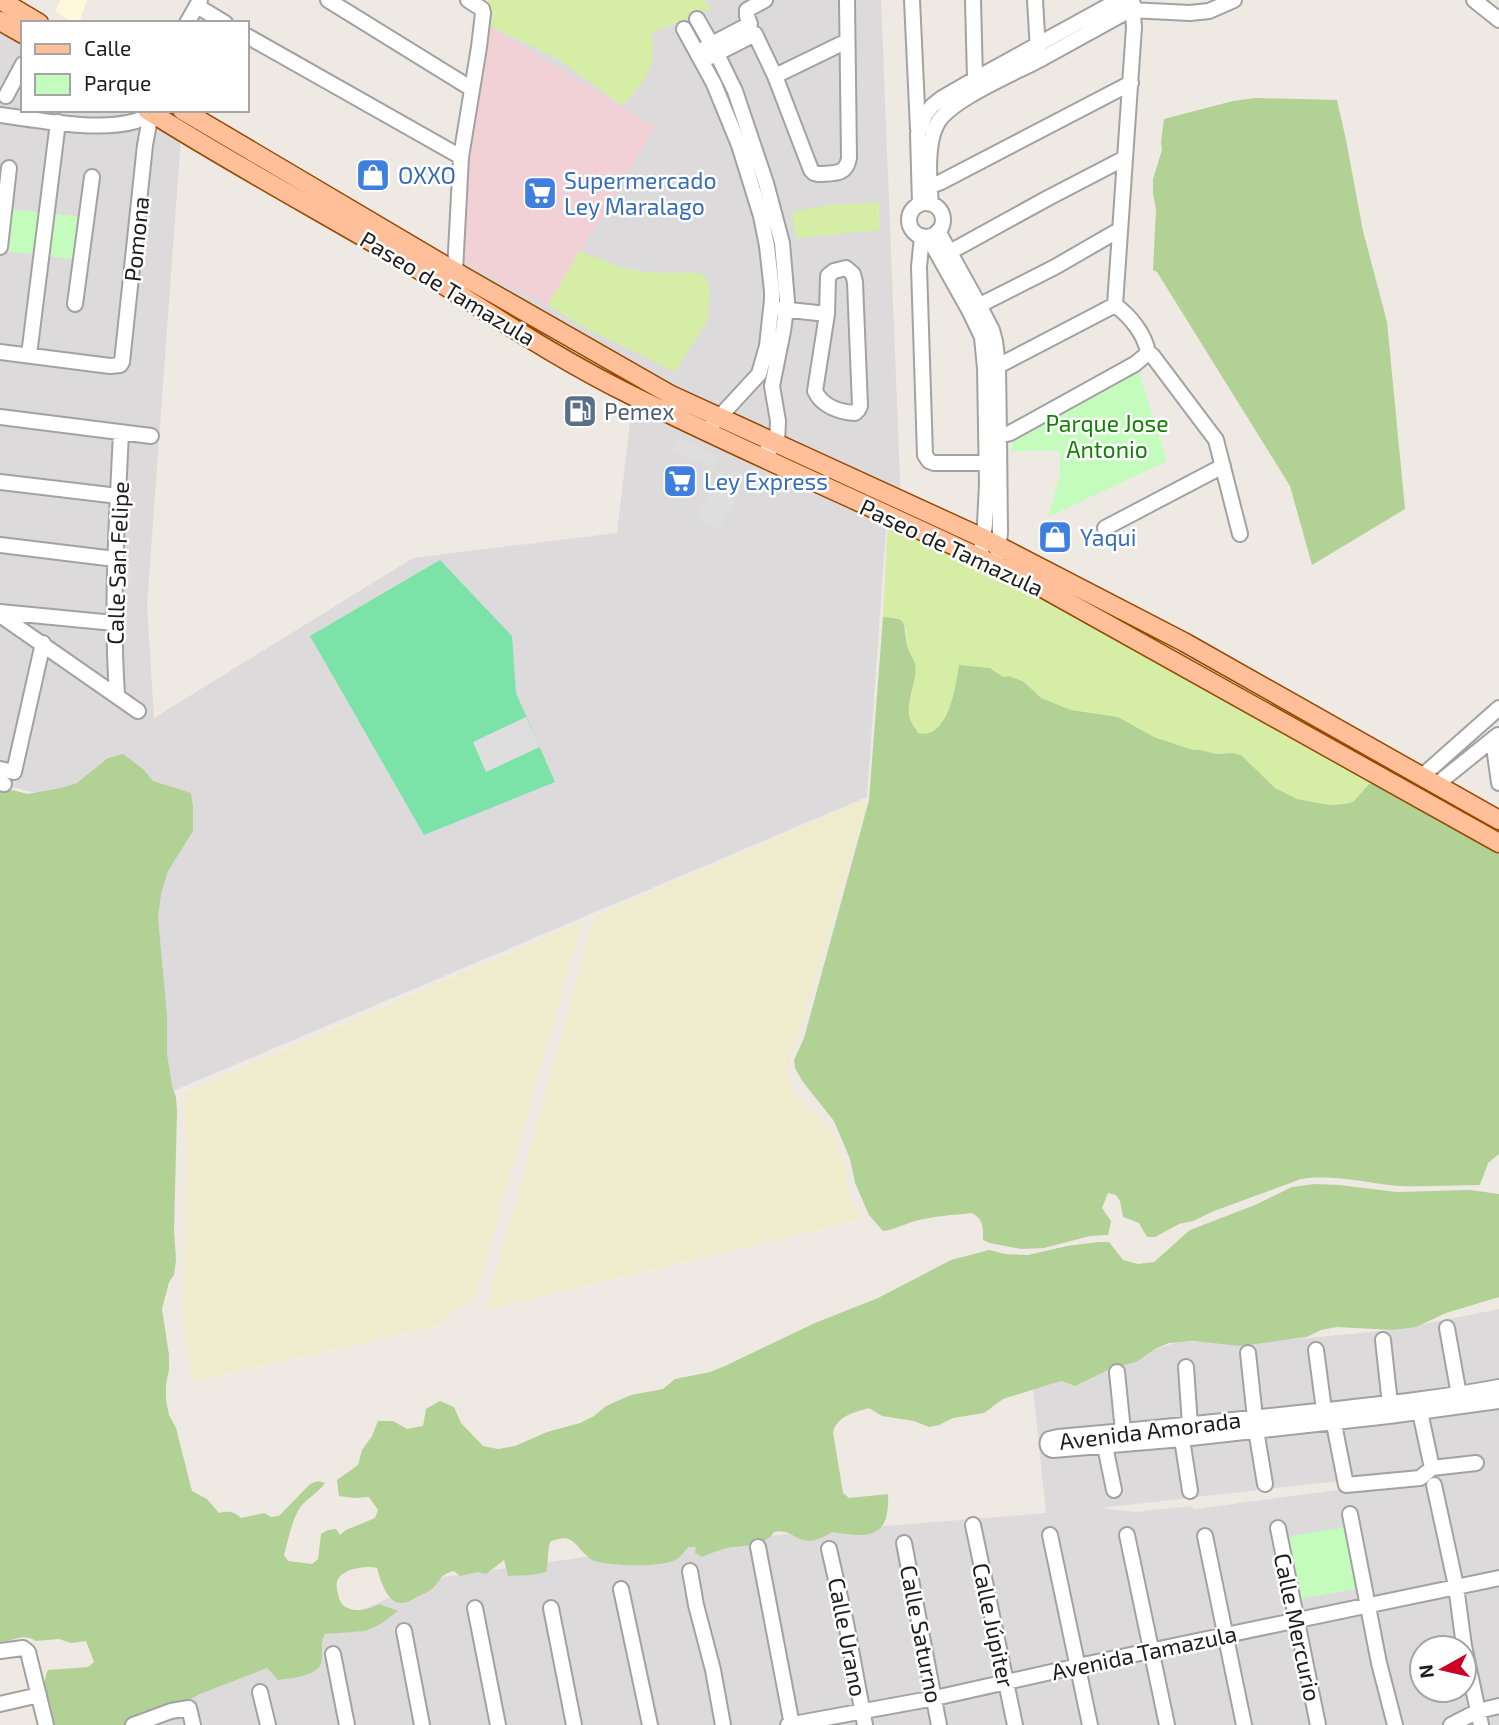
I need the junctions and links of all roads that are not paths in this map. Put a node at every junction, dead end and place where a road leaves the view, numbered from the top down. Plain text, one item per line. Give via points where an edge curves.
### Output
1 (0, 0) edge
2 (328, 0) edge
3 (468, 0) edge
4 (765, 0) edge
5 (847, 0) edge
6 (912, 0) edge
7 (973, 0) edge
8 (1035, 0) edge
9 (1234, 0) edge
10 (1474, 0) edge
11 (1126, 2) edge
12 (198, 3) edge
13 (697, 19) dead end
14 (1499, 20) edge
15 (0, 21) edge
16 (36, 21) edge
17 (188, 21) edge
18 (222, 21) edge
19 (684, 29) dead end
20 (753, 29) junction
21 (21, 33) edge
22 (248, 37) edge
23 (847, 41) junction
24 (714, 49) junction
25 (1038, 53) junction
26 (699, 56) junction
27 (21, 67) edge
28 (775, 76) junction
29 (975, 79) junction
30 (1131, 83) junction
31 (472, 89) junction
32 (3, 96) edge
33 (21, 98) edge
34 (149, 112) edge
35 (151, 112) edge
36 (153, 112) edge
37 (185, 112) edge
38 (0, 115) edge
39 (58, 122) junction
40 (918, 134) junction
41 (461, 157) junction
42 (1125, 158) junction
43 (9, 168) dead end
44 (92, 177) dead end
45 (925, 196) junction
46 (768, 214) junction
47 (1119, 230) junction
48 (929, 235) junction
49 (774, 244) junction
50 (0, 247) edge
51 (408, 253) junction
52 (950, 253) junction
53 (455, 271) junction
54 (75, 304) dead end
55 (772, 304) junction
56 (787, 305) junction
57 (1115, 305) junction
58 (974, 307) junction
59 (827, 309) junction
60 (773, 347) junction
61 (0, 352) edge
62 (1147, 353) junction
63 (29, 355) junction
64 (577, 366) junction
65 (991, 367) junction
66 (632, 374) junction
67 (754, 379) junction
68 (772, 386) junction
69 (0, 417) edge
70 (713, 424) junction
71 (121, 432) junction
72 (151, 436) dead end
73 (992, 437) junction
74 (777, 444) junction
75 (760, 456) junction
76 (992, 463) junction
77 (1223, 466) junction
78 (0, 482) edge
79 (118, 496) junction
80 (1105, 528) dead end
81 (1240, 534) dead end
82 (991, 542) junction
83 (0, 545) edge
84 (980, 558) junction
85 (115, 559) junction
86 (997, 566) junction
87 (0, 613) edge
88 (114, 623) junction
89 (43, 643) junction
90 (117, 694) junction
91 (1499, 708) edge
92 (138, 710) dead end
93 (1496, 737) edge
94 (7, 770) edge
95 (1429, 781) junction
96 (1499, 783) edge
97 (1499, 820) edge
98 (1499, 843) edge
99 (1447, 1328) dead end
100 (1383, 1340) dead end
101 (1316, 1350) dead end
102 (1248, 1353) dead end
103 (1186, 1367) dead end
104 (1117, 1372) dead end
105 (1499, 1387) edge
106 (1459, 1395) junction
107 (1499, 1401) edge
108 (1390, 1404) junction
109 (1420, 1412) junction
110 (1329, 1414) junction
111 (1256, 1424) junction
112 (1190, 1425) junction
113 (1124, 1431) junction
114 (1140, 1436) junction
115 (1182, 1439) junction
116 (1105, 1446) junction
117 (1476, 1463) dead end
118 (1432, 1468) junction
119 (1265, 1483) dead end
120 (1434, 1485) dead end
121 (1114, 1490) dead end
122 (1190, 1492) dead end
123 (1350, 1514) dead end
124 (973, 1525) dead end
125 (1278, 1528) dead end
126 (1050, 1535) dead end
127 (1127, 1535) dead end
128 (1205, 1536) dead end
129 (904, 1543) dead end
130 (758, 1547) dead end
131 (829, 1549) dead end
132 (690, 1572) dead end
133 (1499, 1578) edge
134 (1456, 1586) junction
135 (621, 1589) dead end
136 (1368, 1605) junction
137 (475, 1608) dead end
138 (551, 1608) dead end
139 (1297, 1620) junction
140 (404, 1631) dead end
141 (1225, 1635) junction
142 (0, 1651) edge
143 (1152, 1651) junction
144 (333, 1654) dead end
145 (1078, 1666) junction
146 (1006, 1682) junction
147 (260, 1692) dead end
148 (38, 1695) junction
149 (934, 1698) junction
150 (0, 1704) edge
151 (1499, 1706) edge
152 (1479, 1718) edge
153 (864, 1719) edge
154 (46, 1725) edge
155 (133, 1725) edge
156 (193, 1725) edge
157 (268, 1725) edge
158 (347, 1725) edge
159 (422, 1725) edge
160 (498, 1725) edge
161 (574, 1725) edge
162 (650, 1725) edge
163 (723, 1725) edge
164 (791, 1725) edge
165 (939, 1725) edge
166 (1015, 1725) edge
167 (1090, 1725) edge
168 (1167, 1725) edge
169 (1244, 1725) edge
170 (1318, 1725) edge
171 (1395, 1725) edge
172 (1451, 1725) edge

1 - 16 main road
2 - 31 street
3 - 31 street via 483,13
4 - 20 street via 747,10
5 - 23 street
6 - 40 street
7 - 29 street
8 - 25 street
9 - 11 street via 1190,13
10 - 14 street
11 - 25 street
11 - 30 street via 1134,27
12 - 17 street
12 - 18 street
13 - 24 street
15 - 21 main road
19 - 26 street
20 - 24 street
20 - 28 street
22 - 41 street
23 - 28 street
23 - 28 street via 849,159 844,171 818,174 811,170
24 - 26 street
24 - 46 street via 739,102 766,183
25 - 29 street
25 - 45 street via 944,114 933,130
26 - 46 street
27 - 32 street
29 - 40 street via 932,106
30 - 42 street
30 - 45 street
31 - 41 street
32 - 33 street
34 - 39 street via 116,124
35 - 63 street, Pomona via 120,365
36 - 51 main road, Paseo de Tamazula
37 - 51 main road, Paseo de Tamazula
38 - 39 street
39 - 63 street
40 - 45 street
41 - 53 street
42 - 47 street
42 - 52 street
43 - 50 street
44 - 54 street
45 - 48 street via 942,215 941,226
45 - 48 street via 911,211 909,221 913,231
46 - 49 street
47 - 57 street
47 - 58 street
48 - 52 street
48 - 58 street
48 - 76 street via 919,267 925,455 934,463
49 - 55 street
49 - 56 street
51 - 53 main road, Paseo de Tamazula
51 - 64 main road, Paseo de Tamazula
52 - 58 street
53 - 66 main road, Paseo de Tamazula
55 - 56 street
55 - 60 street
56 - 59 street
56 - 60 street
57 - 62 street via 1143,336
57 - 65 street
58 - 65 street via 992,330
59 - 59 street via 815,391 822,402 855,413 860,406 855,282 848,269 828,276
60 - 67 street
60 - 68 street
61 - 63 street
62 - 73 street via 1010,433
62 - 77 street via 1214,436
64 - 66 main road via 591,364
64 - 70 main road, Paseo de Tamazula via 630,395
65 - 73 street
66 - 70 main road, Paseo de Tamazula
67 - 68 street
67 - 70 street
68 - 74 street
69 - 71 street
70 - 74 main road, Paseo de Tamazula
70 - 75 main road, Paseo de Tamazula
71 - 72 street
71 - 79 street, Calle San Felipe
73 - 76 street
74 - 75 street
74 - 82 main road, Paseo de Tamazula
75 - 84 main road, Paseo de Tamazula
76 - 82 street via 1000,532
77 - 80 street
77 - 81 street
78 - 79 street
79 - 85 street, Calle San Felipe
82 - 84 street
82 - 86 street
82 - 95 main road, Paseo de Tamazula via 1184,642
83 - 85 street
84 - 86 main road, Paseo de Tamazula
85 - 88 street, Calle San Felipe
86 - 98 main road, Paseo de Tamazula
87 - 88 street
87 - 89 street
88 - 90 street, Calle San Felipe
89 - 90 street
89 - 94 street
90 - 92 street
91 - 95 street
93 - 95 street
93 - 96 street
95 - 97 main road, Paseo de Tamazula
99 - 106 street
100 - 108 street
101 - 110 street
102 - 111 street
103 - 112 street
104 - 113 street
105 - 106 street, Avenida Amorada
106 - 108 street, Avenida Amorada
107 - 109 street, Avenida Amorada
108 - 110 street, Avenida Amorada
109 - 110 street, Avenida Amorada
109 - 118 street
110 - 111 street, Avenida Amorada
110 - 118 street via 1346,1485 1420,1478
111 - 112 street, Avenida Amorada
111 - 115 street, Avenida Amorada
111 - 119 street
112 - 114 street, Avenida Amorada
113 - 114 street, Avenida Amorada
113 - 116 street, Avenida Amorada via 1058,1437 1049,1439 1048,1444 1053,1451
114 - 115 street, Avenida Amorada
114 - 116 street, Avenida Amorada
115 - 122 street
116 - 121 street
117 - 118 street
120 - 134 street
123 - 136 street
124 - 146 street, Calle Júpiter
125 - 139 street, Calle Mercurio
126 - 145 street
127 - 143 street
128 - 141 street
129 - 149 street, Calle Saturno
130 - 164 street
131 - 153 street, Calle Urano
132 - 163 street
133 - 134 street, Avenida Tamazula
134 - 136 street, Avenida Tamazula
134 - 152 street
135 - 162 street
136 - 139 street, Avenida Tamazula
136 - 171 street
137 - 160 street
138 - 161 street
139 - 141 street, Avenida Tamazula
139 - 170 street, Calle Mercurio
140 - 159 street
141 - 143 street, Avenida Tamazula
141 - 169 street
142 - 148 street via 26,1650
143 - 145 street, Avenida Tamazula
143 - 168 street
144 - 158 street
145 - 146 street, Avenida Tamazula
145 - 167 street
146 - 149 street, Avenida Tamazula
146 - 166 street, Calle Júpiter
147 - 157 street
148 - 150 street
148 - 154 street
149 - 153 street, Avenida Tamazula
149 - 165 street, Calle Saturno
151 - 152 street
152 - 172 street
153 - 164 street, Avenida Tamazula
155 - 156 street via 189,1708

